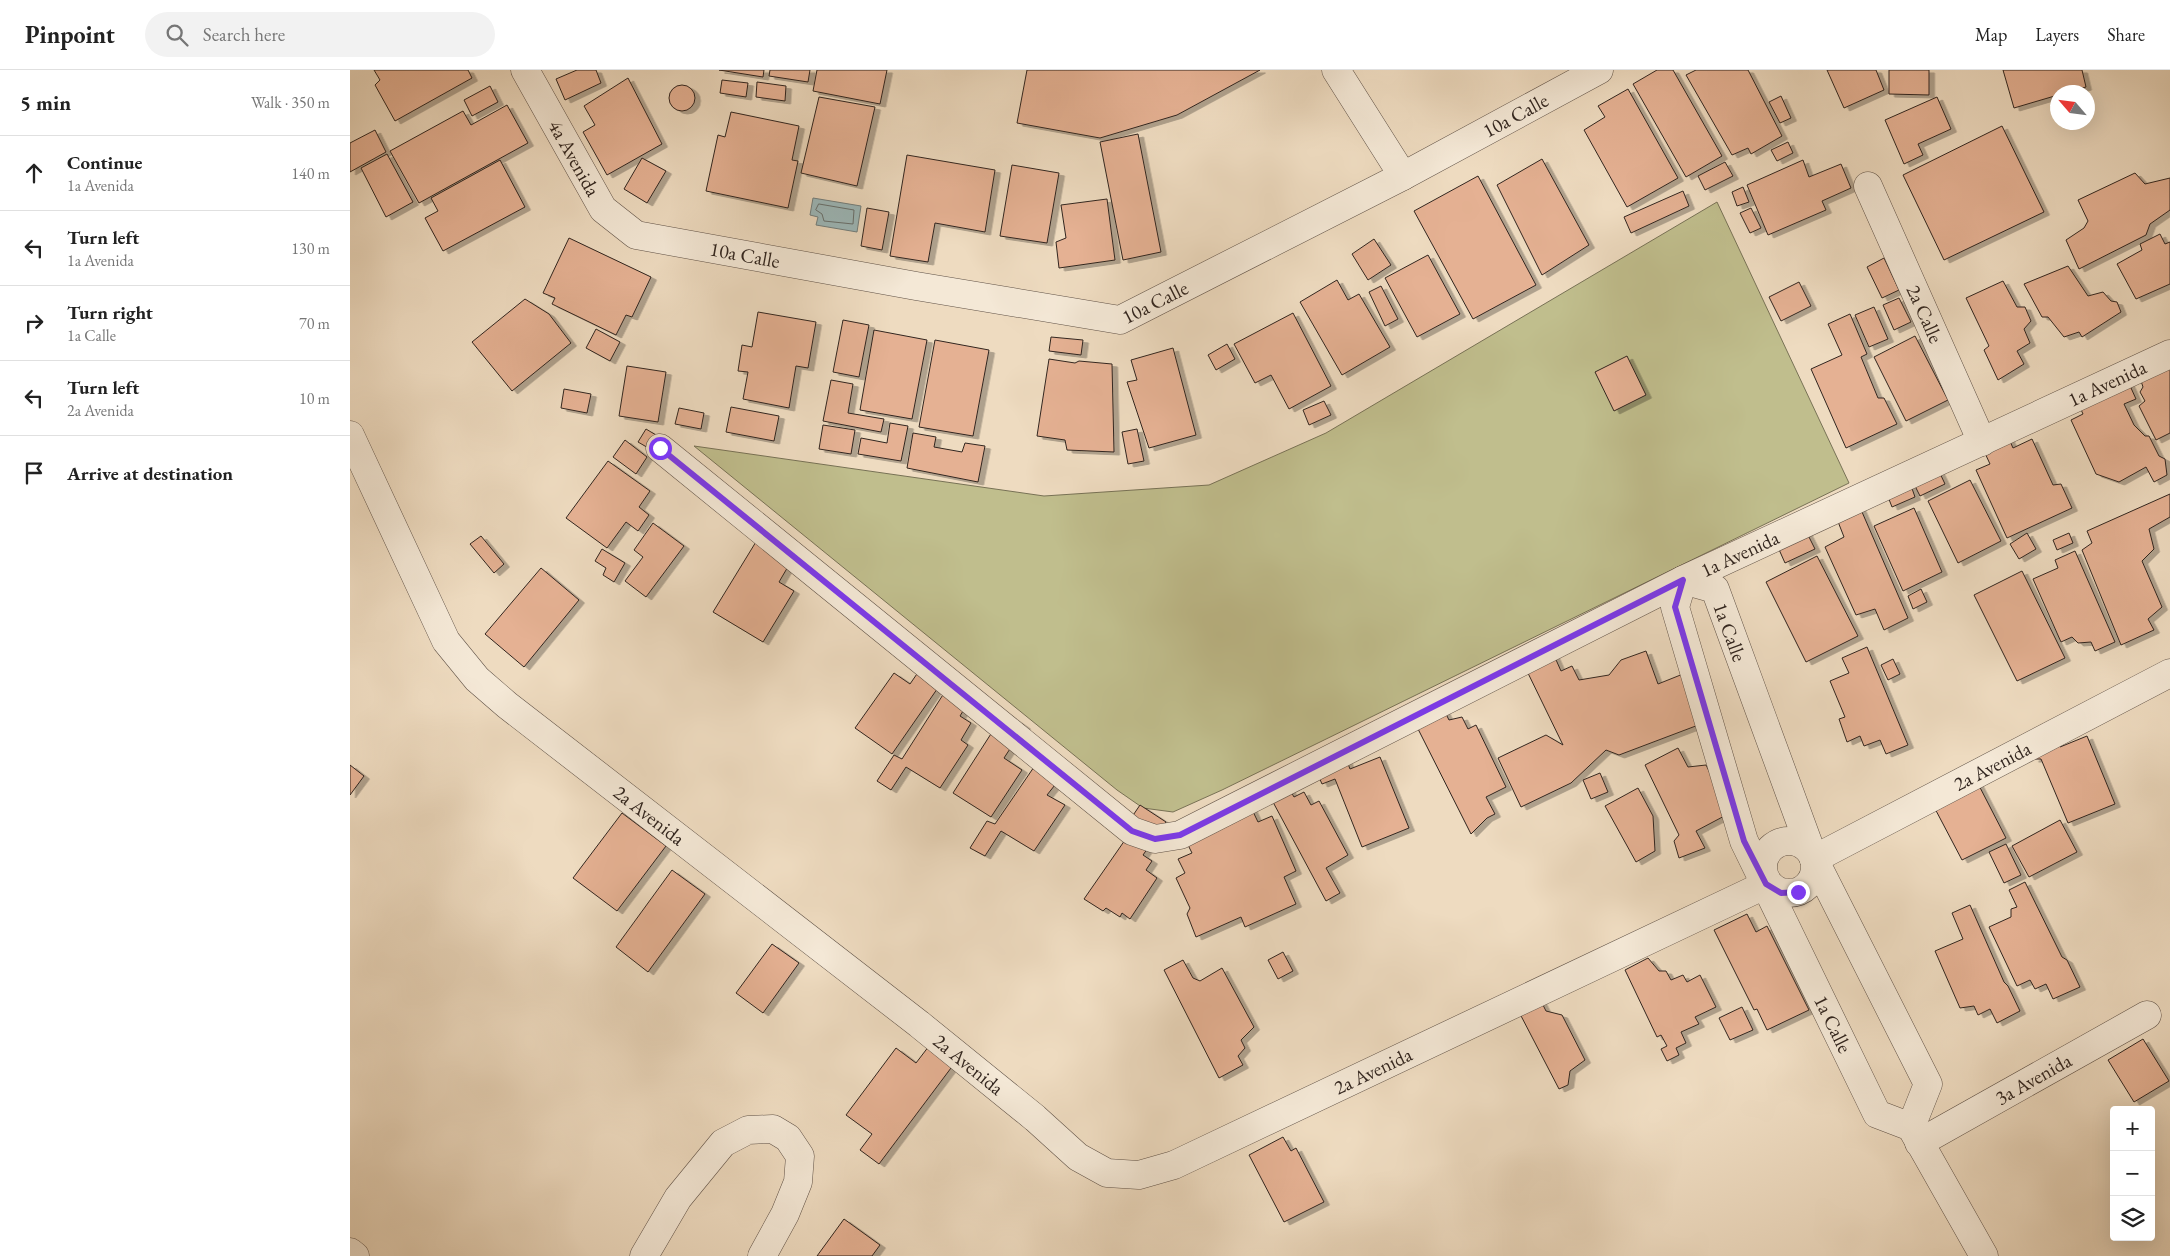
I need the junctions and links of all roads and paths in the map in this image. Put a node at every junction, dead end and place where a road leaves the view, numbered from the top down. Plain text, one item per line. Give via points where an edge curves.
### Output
1 (525, 70) edge
2 (1336, 70) edge
3 (1599, 70) edge
4 (1403, 176) junction
5 (1868, 186) dead end
6 (636, 236) joint
7 (2170, 354) edge
8 (350, 435) edge
9 (1982, 442) junction
10 (660, 448) dead end
11 (1683, 580) junction
12 (2170, 673) edge
13 (1814, 859) junction
14 (1766, 884) junction
15 (2147, 1015) dead end
16 (1915, 1135) junction
17 (350, 1252) edge
18 (355, 1256) edge
19 (644, 1256) edge
20 (762, 1256) edge
21 (1984, 1256) edge

1 - 6 street, 4a Avenida via 603,209
2 - 4 street
3 - 4 street, 10a Calle
4 - 6 street, 10a Calle via 1120,320
5 - 9 street, 2a Calle
7 - 9 street, 1a Avenida
8 - 14 street, 2a Avenida via 446,641 477,679 919,1024 1078,1157 1107,1173 1139,1175 1174,1165
9 - 11 street, 1a Avenida
10 - 11 street, 1a Avenida via 1132,831 1155,839 1180,835
11 - 13 street, 1a Calle via 1715,589
11 - 14 street, 1a Calle via 1675,607 1744,841
12 - 13 street, 2a Avenida
13 - 14 street via 1810,882 1798,892 1781,893
13 - 14 street via 1809,851 1794,841 1776,844 1764,858 1762,866
13 - 16 street, 1a Calle via 1928,1084
14 - 16 street, 1a Calle via 1877,1114
15 - 16 street, 3a Avenida
16 - 21 street
17 - 18 street
19 - 20 street via 678,1198 723,1143 748,1130 773,1129 788,1138 800,1156 798,1182

